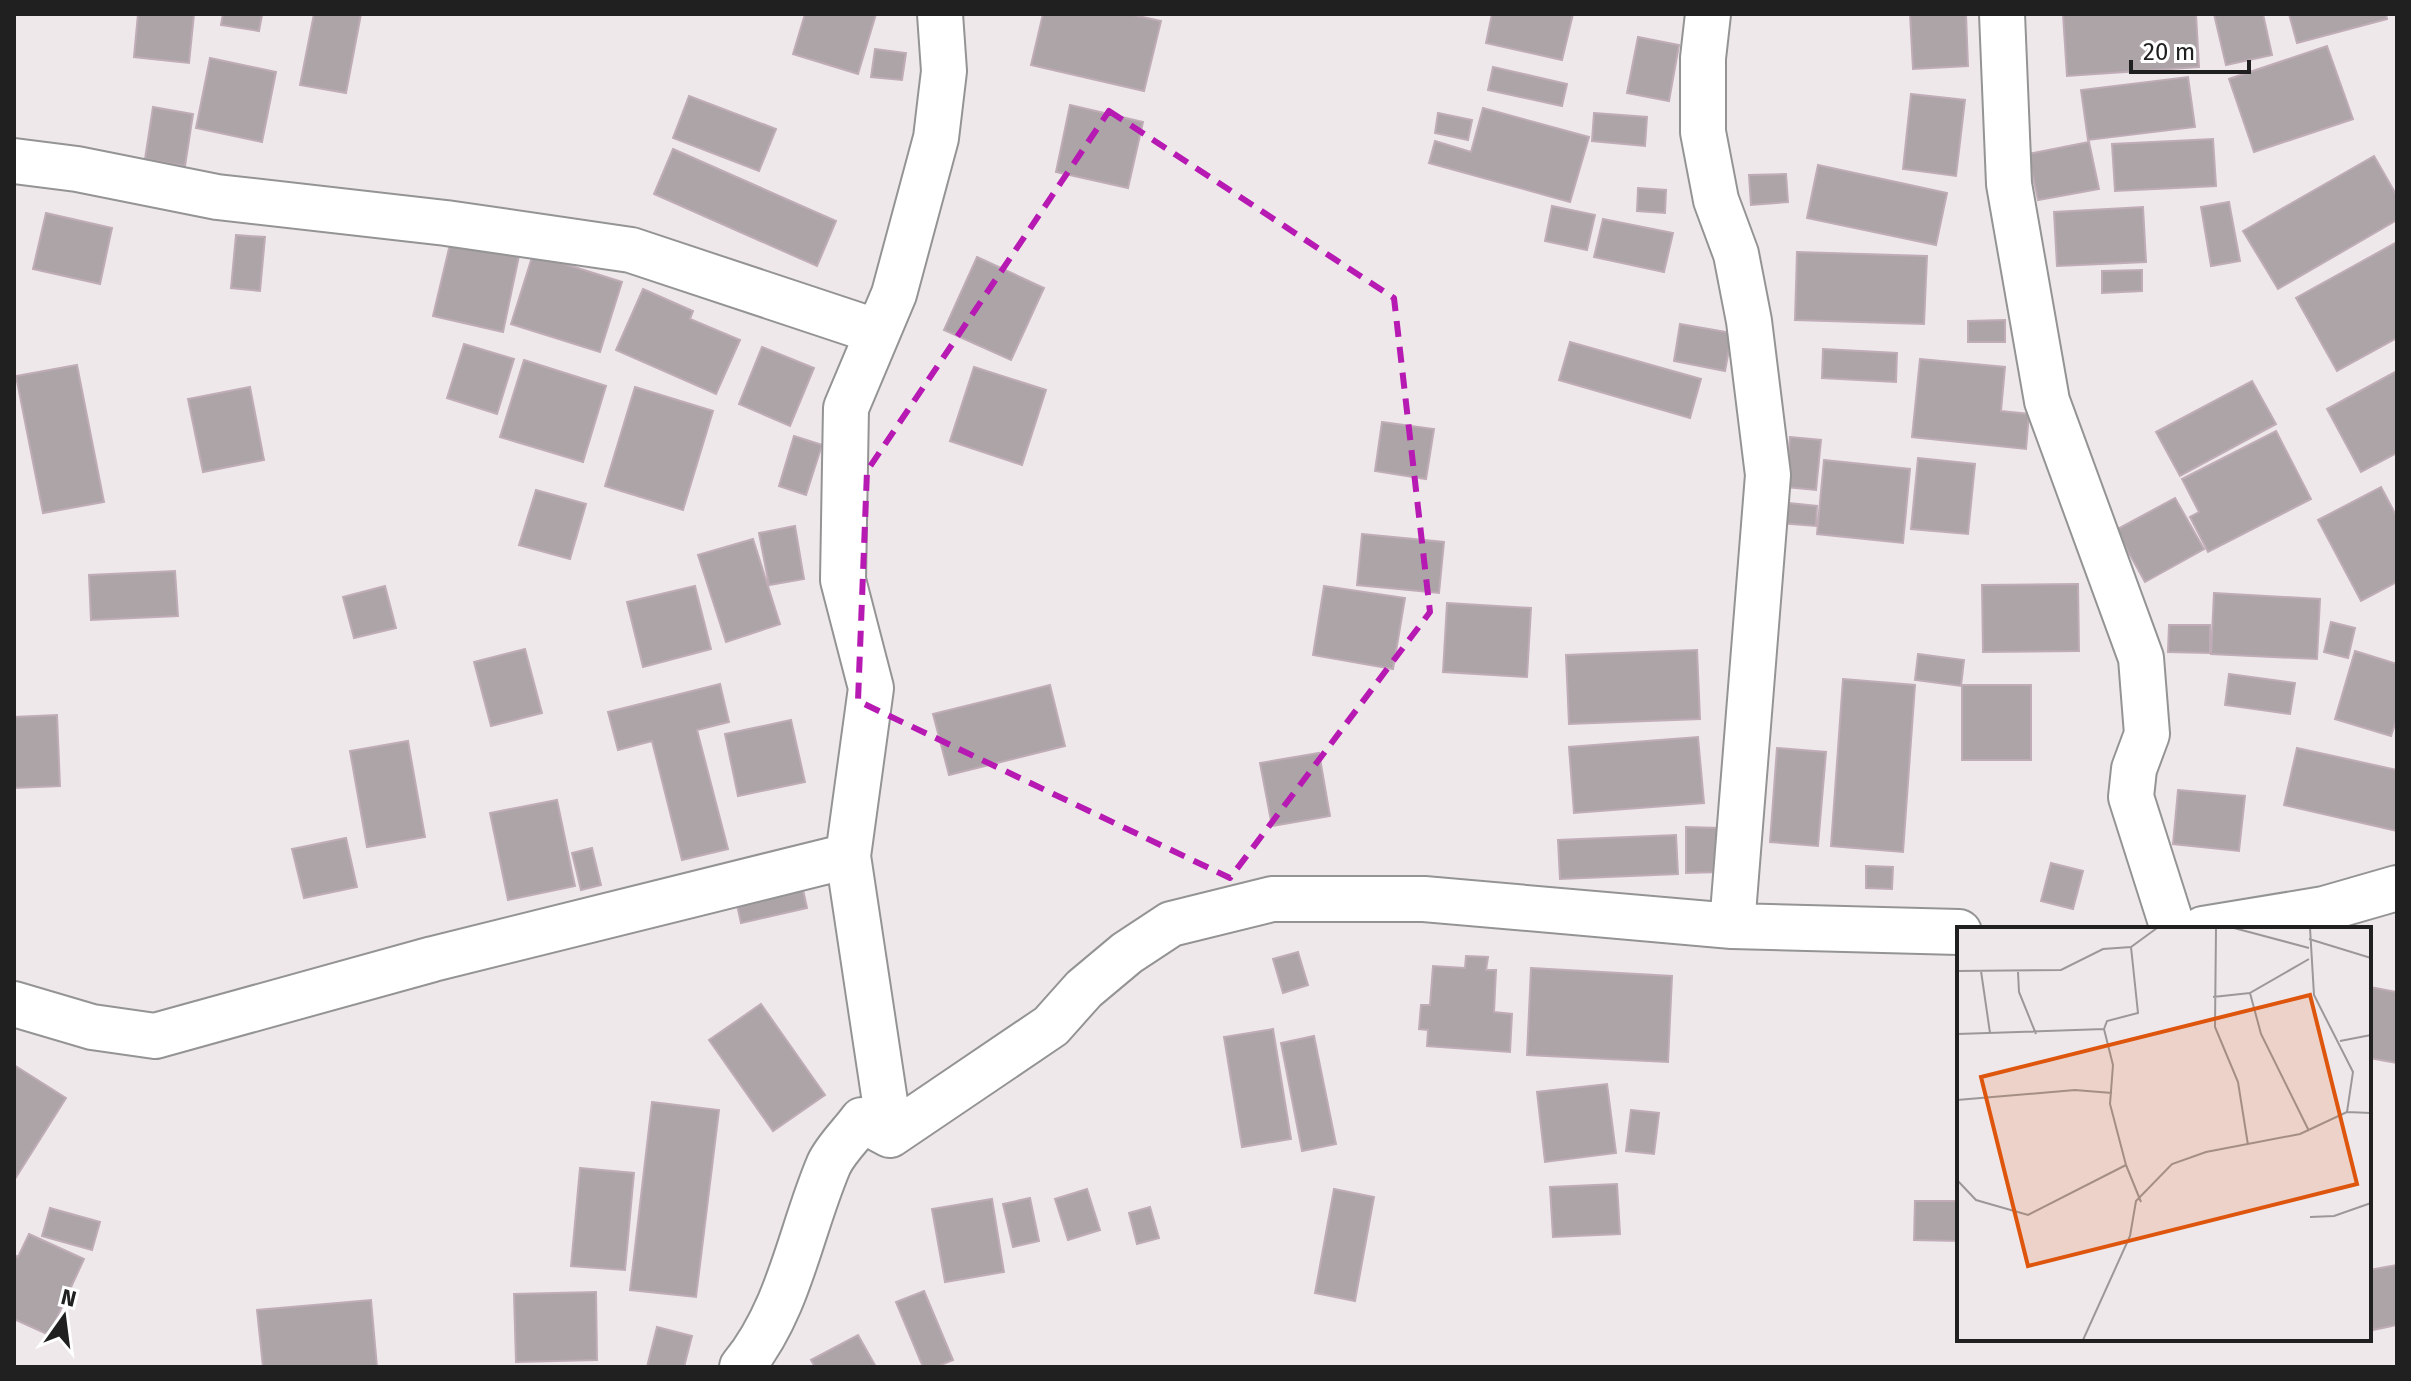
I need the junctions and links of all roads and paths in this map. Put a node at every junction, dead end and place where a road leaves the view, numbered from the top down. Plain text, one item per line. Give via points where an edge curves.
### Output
1 (940, 14) edge
2 (1708, 14) edge
3 (2002, 14) edge
4 (14, 161) edge
5 (878, 332) junction
6 (848, 856) junction
7 (2397, 888) edge
8 (1732, 926) junction
9 (2172, 927) edge
10 (2215, 927) edge
11 (1957, 932) edge
12 (14, 1004) edge
13 (890, 1135) junction
14 (742, 1367) edge

1 - 5 street via 944,71 936,138 894,294
2 - 8 street via 1703,132 1749,321 1768,475
3 - 9 street via 2009,184 2047,401 2141,658 2147,734 2131,797
4 - 5 street via 217,197 631,250
5 - 6 street via 846,408 843,580 871,688
6 - 12 street via 433,959 155,1036 92,1027
6 - 13 street
7 - 10 street via 2324,909
8 - 11 street
8 - 13 street via 1424,899 1272,899 1171,924 1084,989 1051,1026
13 - 14 street via 862,1120 830,1161 783,1298

